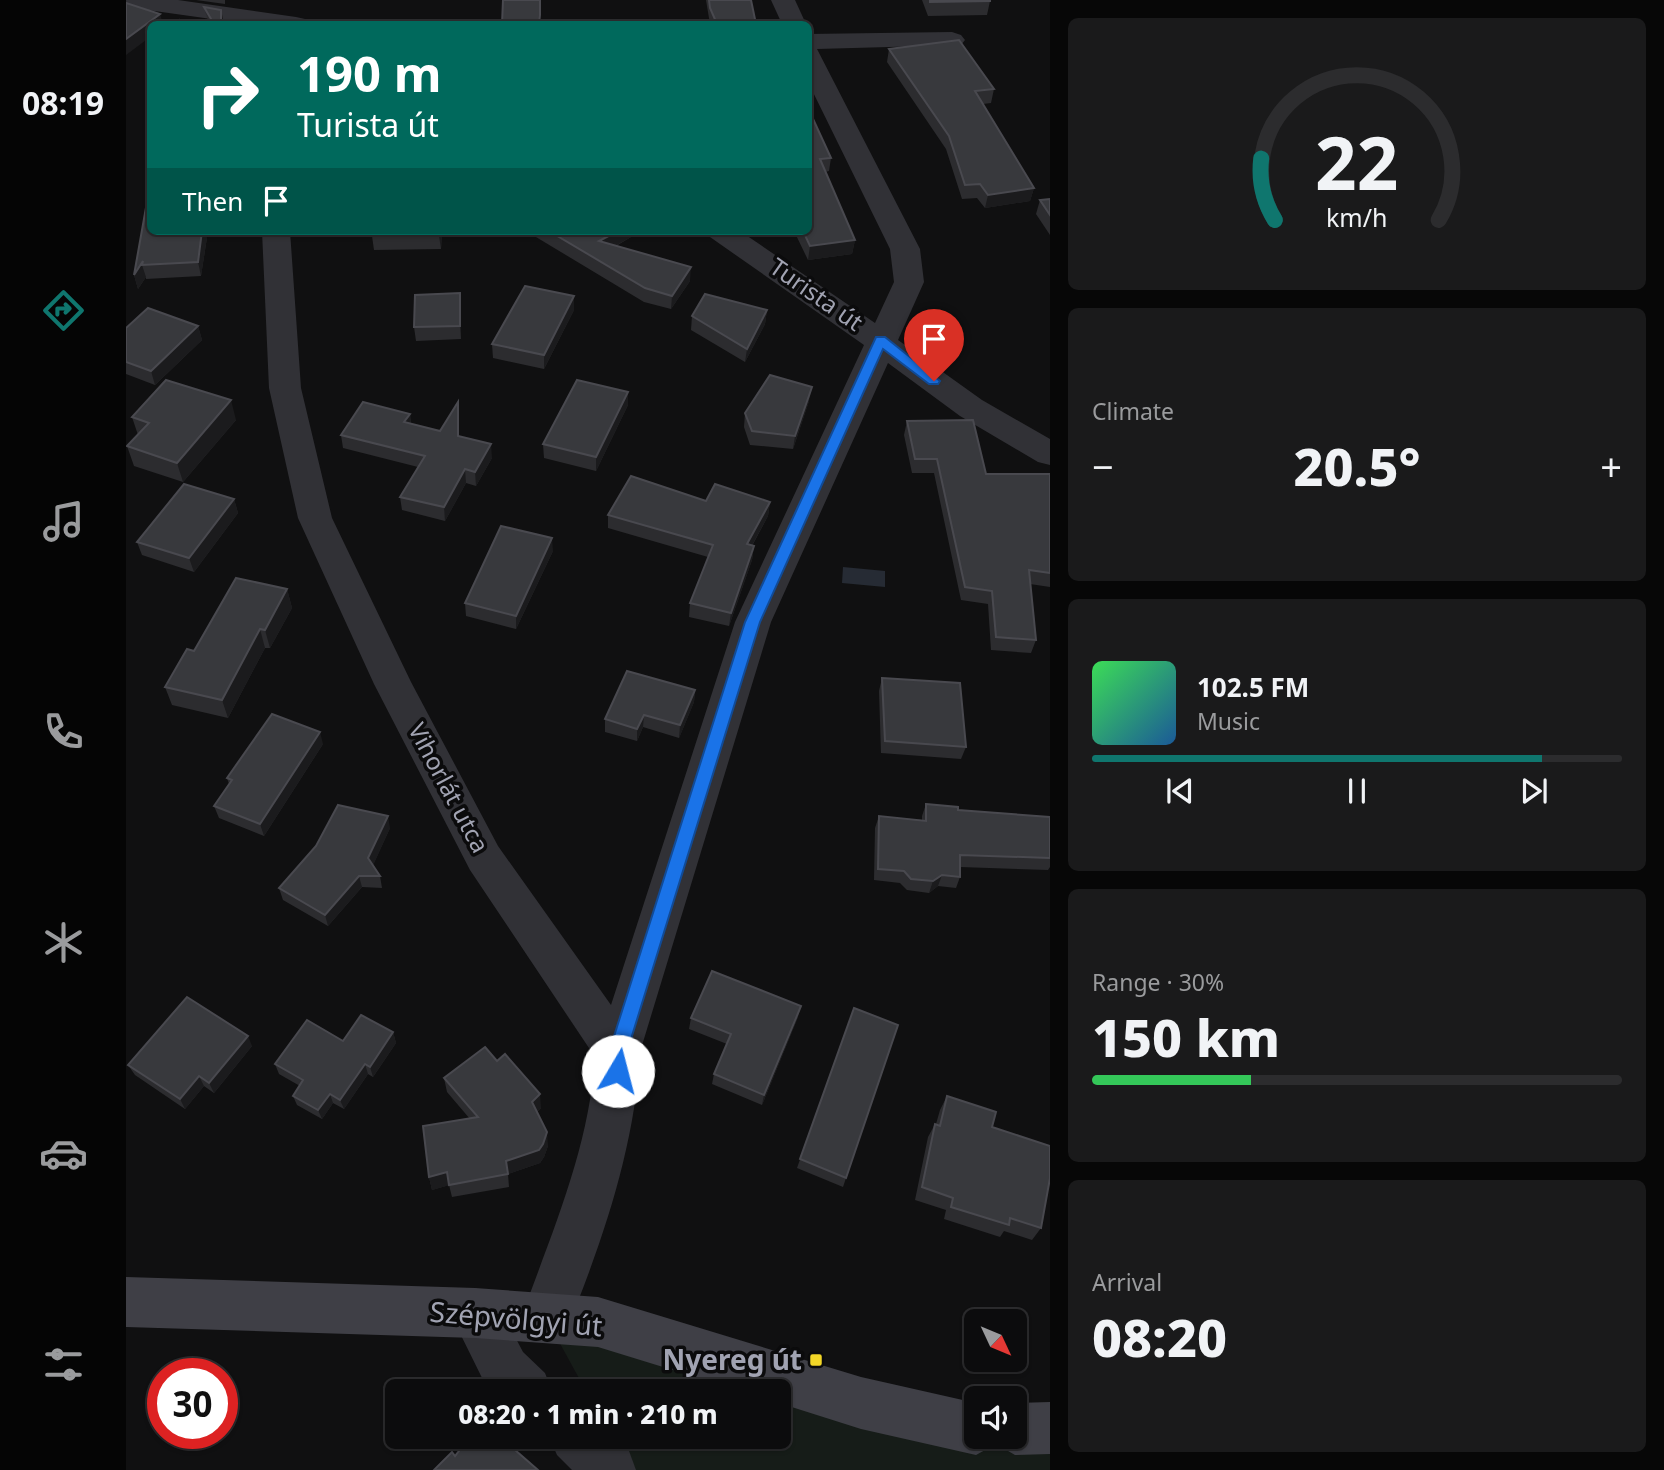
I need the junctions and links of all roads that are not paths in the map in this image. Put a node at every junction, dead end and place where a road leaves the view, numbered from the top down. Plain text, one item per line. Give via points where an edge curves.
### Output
1 (126, 0) edge
2 (301, 0) edge
3 (783, 0) edge
4 (273, 21) edge
5 (295, 21) edge
6 (793, 21) edge
7 (952, 40) edge
8 (812, 42) edge
9 (812, 63) edge
10 (276, 235) edge
11 (726, 235) edge
12 (881, 340) junction
13 (1050, 454) edge
14 (618, 1052) junction
15 (126, 1302) edge
16 (475, 1313) junction
17 (546, 1318) junction
18 (514, 1379) edge
19 (964, 1426) edge
20 (1050, 1428) edge
21 (1027, 1429) edge
22 (588, 1449) edge
23 (610, 1470) edge

1 - 4 street
2 - 5 street
3 - 6 street
7 - 8 street
9 - 12 street via 905,248 909,282
10 - 14 street, Vihorlát utca via 285,388 315,518 393,684 484,858
11 - 12 street, Turista út
12 - 13 street, Turista út via 971,408
12 - 14 street via 753,622
14 - 17 street via 618,1090 600,1158
15 - 16 street, Szépvölgyi út
16 - 17 street, Szépvölgyi út
16 - 18 street
17 - 19 street, Szépvölgyi út via 598,1322 860,1403
20 - 21 street
22 - 23 street

